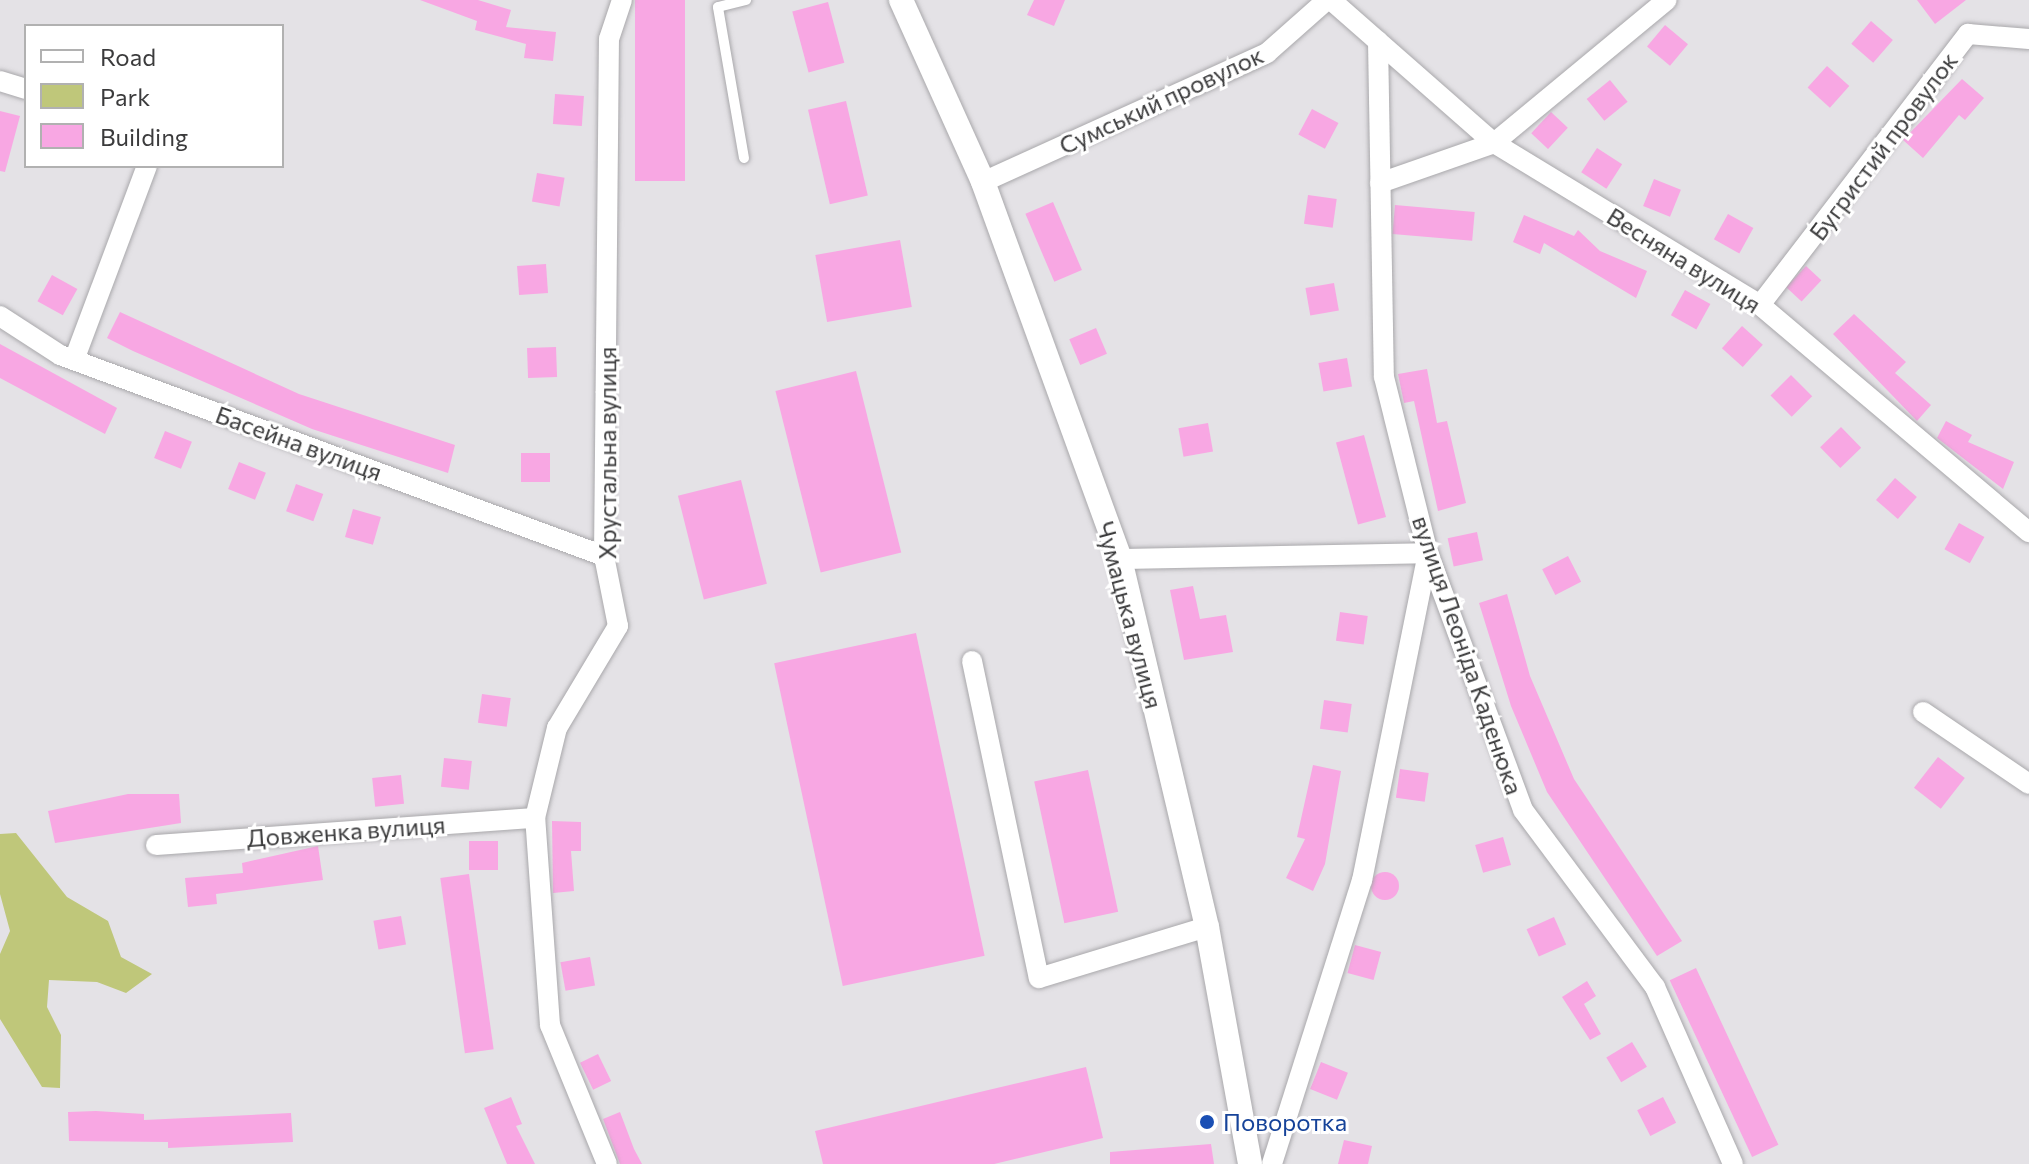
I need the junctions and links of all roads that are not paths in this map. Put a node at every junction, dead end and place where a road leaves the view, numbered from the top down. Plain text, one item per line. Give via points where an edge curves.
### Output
1 (622, 0) edge
2 (746, 0) edge
3 (901, 0) edge
4 (1329, 0) edge
5 (1667, 0) edge
6 (2029, 39) edge
7 (1378, 41) junction
8 (0, 81) edge
9 (24, 88) edge
10 (1494, 143) junction
11 (744, 158) dead end
12 (146, 168) edge
13 (983, 182) junction
14 (1380, 183) junction
15 (1760, 305) junction
16 (0, 316) edge
17 (74, 360) junction
18 (2029, 532) edge
19 (1428, 553) junction
20 (604, 556) junction
21 (1120, 559) junction
22 (972, 661) dead end
23 (1923, 712) dead end
24 (2029, 784) edge
25 (535, 818) junction
26 (156, 845) dead end
27 (1207, 927) junction
28 (607, 1164) edge
29 (1250, 1164) edge
30 (1272, 1164) edge
31 (1733, 1164) edge

1 - 20 street, Хрустальна вулиця via 609,39
2 - 11 lane via 718,7
3 - 13 street, Чумацька вулиця
4 - 7 street, Весняна вулиця
4 - 13 street, Сумський провулок via 1267,53
5 - 10 street
6 - 15 street, Бугристий провулок via 1968,34
7 - 10 street, Весняна вулиця
7 - 14 street, вулиця Леоніда Каденюка
8 - 9 street
10 - 14 street
10 - 15 street, Весняна вулиця
12 - 17 street
13 - 21 street, Чумацька вулиця
14 - 19 street, вулиця Леоніда Каденюка via 1384,377
15 - 18 street, Весняна вулиця
16 - 17 street, Басейна вулиця
17 - 20 street, Басейна вулиця
19 - 21 street
19 - 30 street via 1362,880
19 - 31 street, вулиця Леоніда Каденюка via 1523,810 1655,987
20 - 25 street, Хрустальна вулиця via 618,626 557,728
21 - 27 street, Чумацька вулиця
22 - 27 street via 1039,978
23 - 24 street
25 - 26 street, Довженка вулиця
25 - 28 street, Хрустальна вулиця via 550,1025
27 - 29 street, Чумацька вулиця

